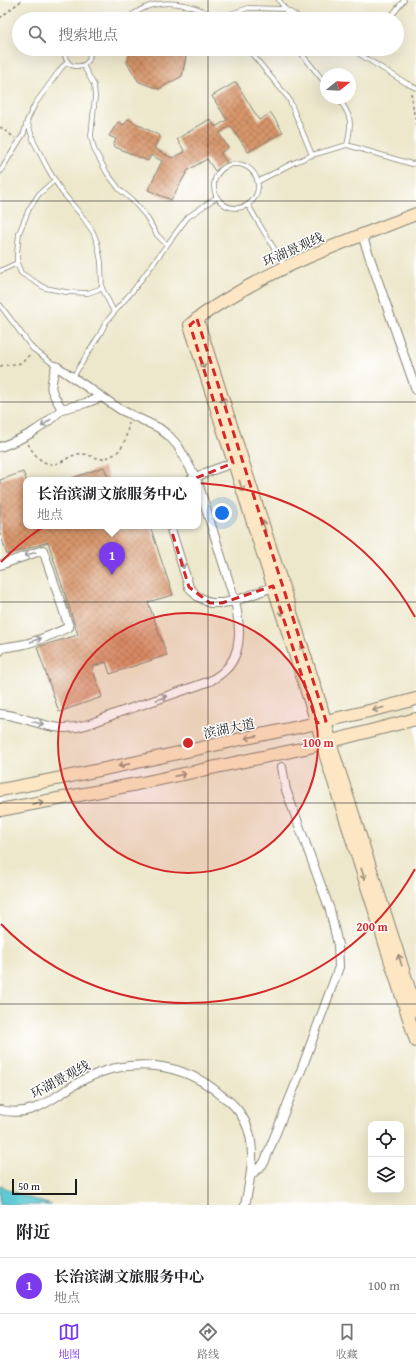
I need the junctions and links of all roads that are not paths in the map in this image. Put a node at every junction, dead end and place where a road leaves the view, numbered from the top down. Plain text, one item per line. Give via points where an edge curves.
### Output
1 (279, 0) edge
2 (404, 0) edge
3 (285, 9) junction
4 (138, 12) edge
5 (203, 12) edge
6 (236, 12) edge
7 (286, 12) edge
8 (290, 12) edge
9 (395, 12) edge
10 (66, 56) edge
11 (90, 56) edge
12 (254, 56) edge
13 (303, 56) edge
14 (362, 56) edge
15 (68, 62) junction
16 (83, 65) junction
17 (320, 77) edge
18 (416, 88) edge
19 (342, 104) edge
20 (27, 121) junction
21 (347, 145) junction
22 (312, 155) junction
23 (416, 164) edge
24 (0, 172) edge
25 (55, 180) junction
26 (257, 182) junction
27 (217, 197) junction
28 (248, 205) junction
29 (416, 214) edge
30 (362, 235) junction
31 (167, 245) junction
32 (17, 264) junction
33 (285, 267) junction
34 (0, 271) edge
35 (102, 288) junction
36 (0, 305) edge
37 (114, 312) junction
38 (56, 366) junction
39 (73, 377) junction
40 (416, 390) edge
41 (101, 397) junction
42 (62, 409) junction
43 (0, 447) edge
44 (238, 461) junction
45 (194, 477) edge
46 (201, 477) edge
47 (201, 498) edge
48 (171, 529) edge
49 (0, 565) edge
50 (277, 585) junction
51 (235, 601) junction
52 (0, 649) edge
53 (416, 699) edge
54 (0, 714) edge
55 (416, 719) edge
56 (321, 722) junction
57 (327, 743) junction
58 (282, 767) dead end
59 (0, 790) edge
60 (0, 810) edge
61 (416, 1010) edge
62 (416, 1041) edge
63 (0, 1110) edge
64 (251, 1175) junction
65 (245, 1205) edge

1 - 3 lane
2 - 9 lane
3 - 6 lane via 248,8
3 - 7 lane
3 - 8 lane
4 - 5 lane via 153,4 181,3
10 - 15 lane
11 - 16 lane
12 - 22 lane via 289,100
13 - 17 lane
14 - 18 lane
15 - 16 lane via 75,66
15 - 20 lane via 34,104
16 - 31 lane via 94,85 91,136 94,149 107,174 146,216
19 - 21 lane via 347,110 351,127
20 - 24 lane via 20,141
20 - 25 lane via 34,142
21 - 22 lane
21 - 23 lane
22 - 26 lane
25 - 32 lane via 28,209 19,233
25 - 35 lane via 93,232 101,262
26 - 27 lane via 258,179 249,168 242,164 228,165 215,180
26 - 28 lane via 257,194
27 - 28 lane via 226,206 233,208
27 - 31 lane via 188,218
28 - 33 lane
29 - 30 street, 环湖景观线
30 - 33 street, 环湖景观线
30 - 40 street
31 - 37 lane
32 - 34 lane
32 - 35 lane via 21,273 46,288 88,293
33 - 44 street, 环湖景观线 via 247,287 194,322
35 - 37 lane
36 - 38 lane via 33,349
37 - 39 lane
38 - 39 street
38 - 42 street via 51,388
39 - 41 street
41 - 42 street
41 - 45 street via 169,436 178,446
42 -> 43 street via 24,438
44 - 46 street
44 - 50 street
47 - 51 street
48 -> 51 street via 189,587 197,596 210,603
52 -> 49 street via 32,642 69,627 43,550
50 - 51 street
50 - 56 street
54 -> 51 street via 52,727 79,726 210,681 223,672 237,651 239,620
53 -> 56 street, 滨湖大道
55 - 57 street
56 - 57 street
56 -> 59 street, 滨湖大道 via 57,780
60 -> 57 street via 137,784
61 -> 57 street
57 -> 62 street
58 - 64 street via 286,790 330,910 338,945 339,966 264,1164
63 - 64 street, 环湖景观线 via 9,1112 37,1109 85,1079 126,1066 167,1067 195,1078 235,1107 245,1122 252,1141
64 - 65 street, 环湖景观线

